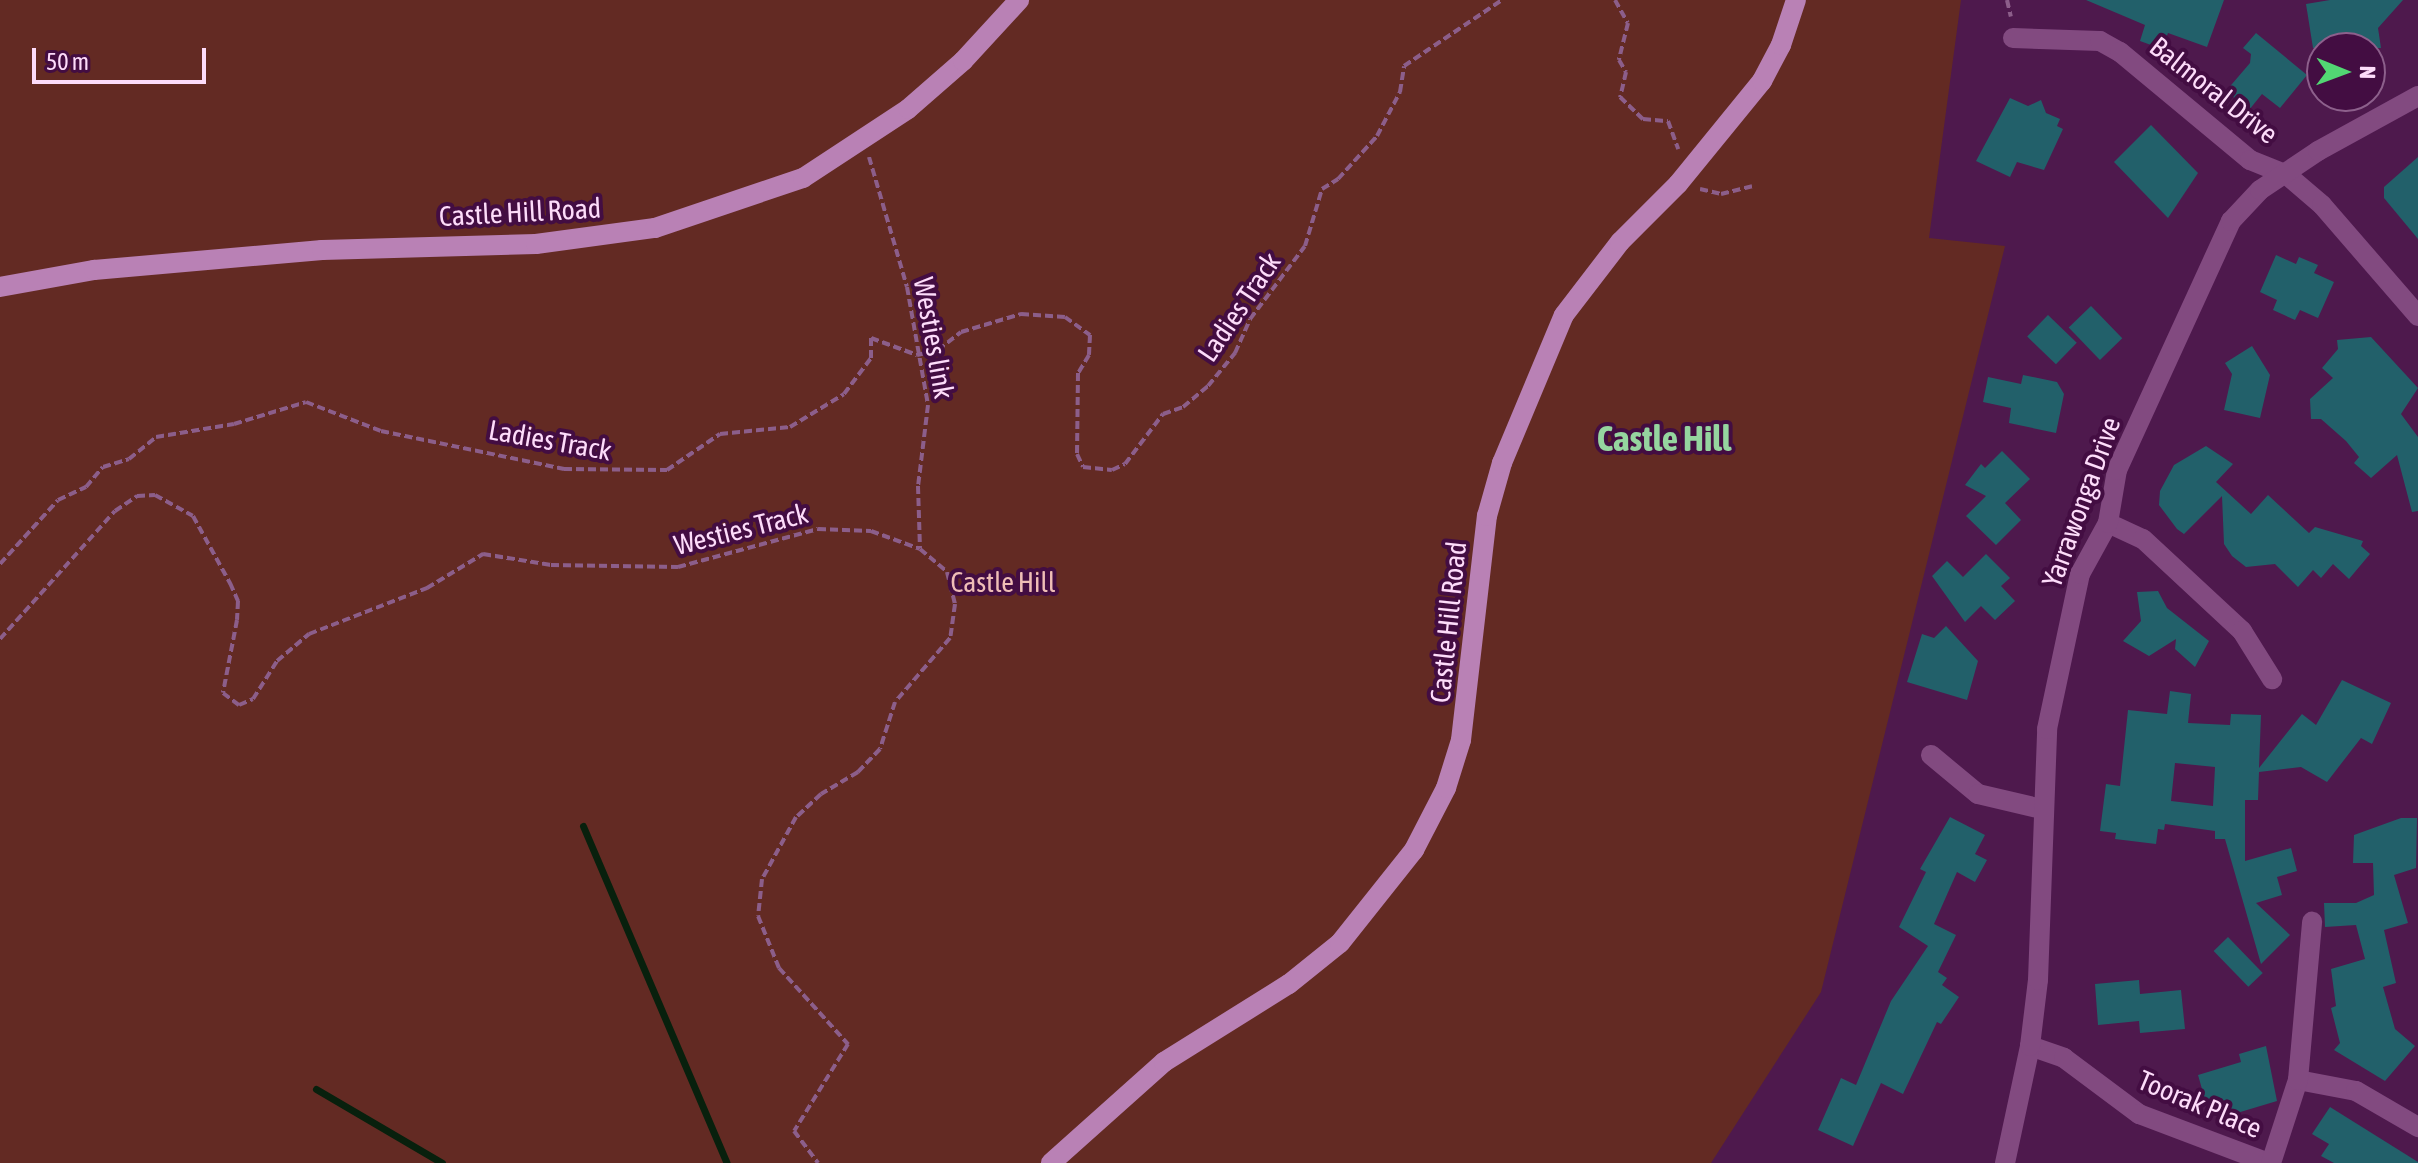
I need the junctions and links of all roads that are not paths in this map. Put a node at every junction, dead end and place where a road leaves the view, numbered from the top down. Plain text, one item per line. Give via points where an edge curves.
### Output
1 (1019, 0) edge
2 (1796, 0) edge
3 (2013, 38) dead end
4 (2418, 96) edge
5 (2287, 175) junction
6 (0, 287) edge
7 (2418, 316) edge
8 (2108, 523) junction
9 (2272, 679) dead end
10 (1931, 755) dead end
11 (2042, 809) junction
12 (2312, 922) dead end
13 (2030, 1046) junction
14 (2298, 1080) junction
15 (2418, 1127) edge
16 (1051, 1163) edge
17 (2005, 1163) edge
18 (2270, 1163) edge

1 - 6 main road, Castle Hill Road via 963,61 863,140 803,178 655,228 536,244 306,251 94,270
2 - 16 main road, Castle Hill Road via 1762,81 1683,177 1620,242 1564,315 1521,412 1487,516 1461,740 1446,788 1414,850 1340,943 1289,984 1164,1062
3 - 5 street, Balmoral Drive via 2100,41 2141,66 2250,160
4 - 5 street, Yarrawonga Drive via 2318,151
5 - 7 street, Balmoral Drive via 2322,205
5 - 8 street, Yarrawonga Drive via 2260,190 2231,221 2117,470
8 - 9 street via 2143,539 2242,631
8 - 11 street, Yarrawonga Drive via 2080,574 2047,729
10 - 11 street via 1978,794
11 - 13 street, Yarrawonga Drive via 2038,980
12 - 14 street, Toorak Place
13 - 17 street, Yarrawonga Drive
13 - 18 street, Toorak Place via 2064,1058 2139,1114
14 - 15 street via 2356,1091
14 - 18 street, Toorak Place

